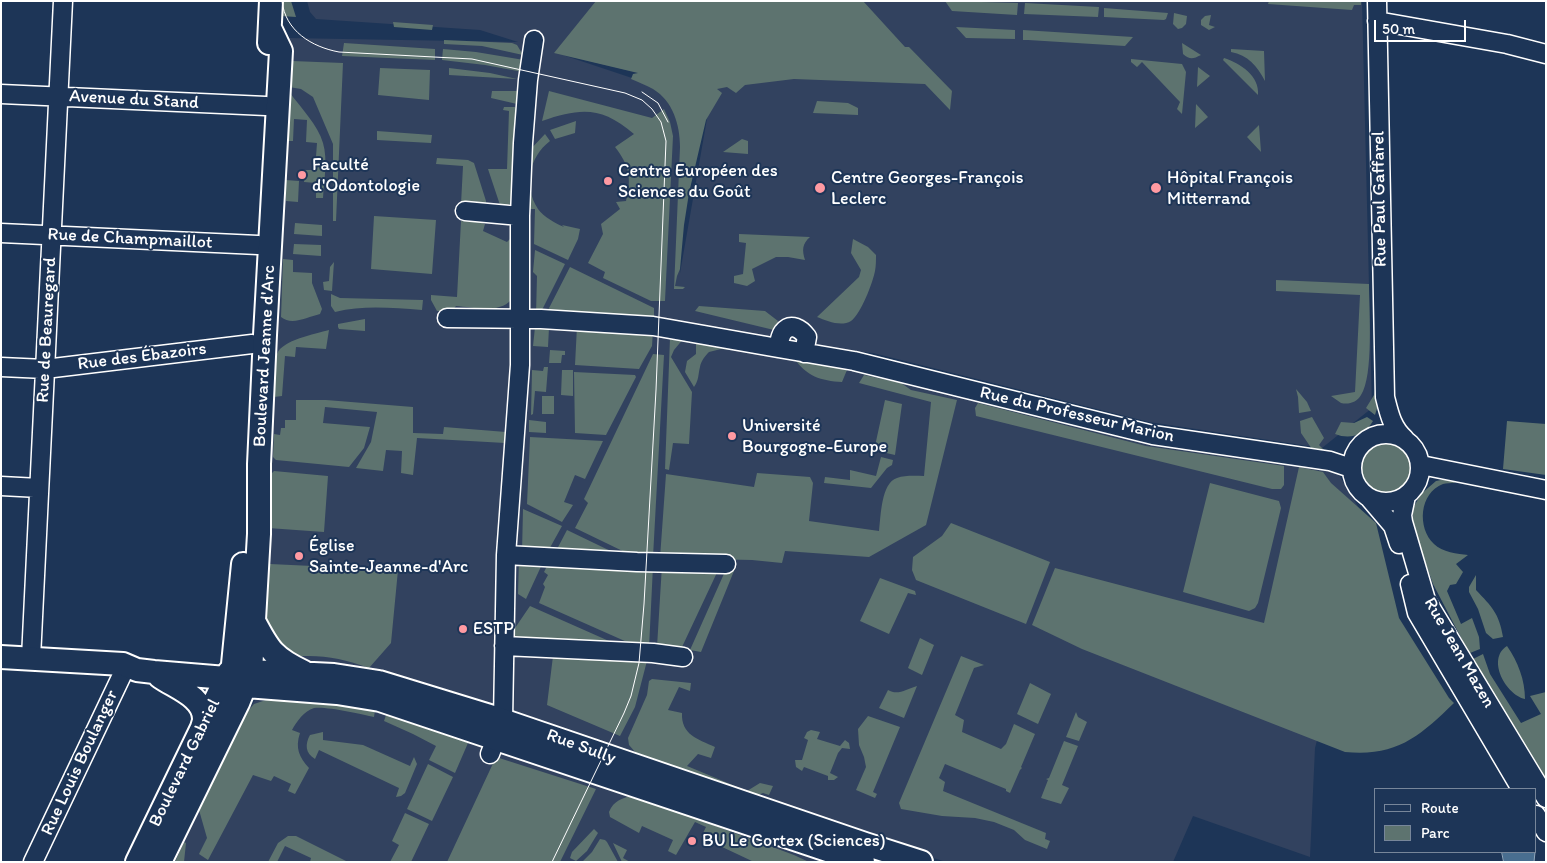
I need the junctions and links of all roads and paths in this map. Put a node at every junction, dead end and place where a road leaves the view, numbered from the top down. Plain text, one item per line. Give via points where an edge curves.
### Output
1 (63, 1) edge
2 (271, 1) edge
3 (1377, 1) edge
4 (1378, 21) junction
5 (270, 28) junction
6 (534, 40) dead end
7 (1546, 54) edge
8 (1, 94) edge
9 (58, 96) junction
10 (266, 106) junction
11 (465, 211) dead end
12 (520, 216) junction
13 (1, 233) edge
14 (52, 235) junction
15 (258, 245) junction
16 (447, 318) dead end
17 (521, 319) junction
18 (252, 344) junction
19 (778, 348) junction
20 (804, 353) junction
21 (1, 367) edge
22 (45, 369) junction
23 (1384, 397) junction
24 (1405, 439) junction
25 (1366, 440) junction
26 (1421, 465) junction
27 (1352, 468) junction
28 (1, 486) edge
29 (39, 488) junction
30 (1546, 490) edge
31 (1406, 496) junction
32 (1370, 499) junction
33 (506, 555) junction
34 (726, 564) dead end
35 (254, 621) junction
36 (504, 646) junction
37 (683, 656) dead end
38 (1, 657) edge
39 (31, 658) junction
40 (123, 664) junction
41 (154, 672) junction
42 (307, 673) junction
43 (239, 675) junction
44 (201, 730) junction
45 (497, 738) junction
46 (1520, 788) edge
47 (1546, 798) edge
48 (1537, 817) edge
49 (1546, 832) edge
50 (842, 837) junction
51 (802, 842) junction
52 (855, 860) edge
53 (33, 862) edge
54 (137, 862) edge
55 (160, 862) edge
56 (825, 862) edge
57 (922, 862) edge

1 - 9 street, Rue de Beauregard
2 - 5 main road, Boulevard Jeanne d'Arc
3 - 4 street, Rue Paul Gaffarel
4 - 7 street
4 - 23 street, Rue Paul Gaffarel
5 - 10 main road, Boulevard Jeanne d'Arc
5 - 35 main road, Boulevard Jeanne d'Arc via 282,51 259,464
6 - 12 street via 525,116
8 - 9 street, Avenue du Stand
9 - 10 street, Avenue du Stand
9 - 14 street, Rue de Beauregard
10 - 15 main road, Boulevard Jeanne d'Arc
11 - 12 street
12 - 17 street
13 - 14 street, Rue de Champmaillot
14 - 15 street, Rue de Champmaillot
14 - 22 street, Rue de Beauregard
15 - 18 main road, Boulevard Jeanne d'Arc
16 - 17 street, Rue du Professeur Marion
17 - 19 street, Rue du Professeur Marion via 654,326
17 - 33 street
18 - 22 street, Rue des Ébazoirs
18 - 43 main road, Boulevard Jeanne d'Arc
19 - 20 street, Rue du Professeur Marion
19 - 20 street via 782,333 795,327 807,337
20 - 27 street, Rue du Professeur Marion via 854,361 1153,435 1330,461
21 - 22 street, Rue des Ébazoirs
22 - 29 street, Rue de Beauregard
23 - 24 street via 1393,425
23 - 25 street via 1377,426
24 - 25 street via 1385,434
24 - 26 street via 1413,446
25 - 27 street via 1358,448
26 - 30 street
26 - 31 street via 1418,483
27 - 32 street via 1357,486
28 - 29 street
29 - 39 street, Rue de Beauregard
31 - 32 street via 1388,502
31 - 47 street, Rue Jean Mazen via 1403,522 1426,600
32 - 46 street, Rue Jean Mazen via 1393,526 1417,613
33 - 34 street
33 - 36 street
35 - 42 main road via 271,651 285,663
35 - 43 main road, Boulevard Jeanne d'Arc
36 - 37 street
36 - 45 street
38 - 39 main road
39 - 40 main road
40 - 41 main road
40 - 43 main road via 136,659
40 - 53 street, Rue Louis Boulanger via 122,675
41 - 43 main road
41 - 44 main road via 185,691 198,704 204,718
42 - 43 main road, Rue Sully
42 - 45 main road, Rue Sully via 379,682
43 - 44 main road, Boulevard Gabriel
43 - 45 main road, Rue Sully via 380,700
43 - 55 main road, Boulevard Gabriel via 204,749 191,797
44 - 54 main road, Boulevard Gabriel
45 - 50 main road, Rue Sully
45 - 51 main road, Rue Sully
48 - 49 street
50 - 52 street
50 - 57 main road, Rue Sully
51 - 52 main road, Rue Sully
51 - 56 street

